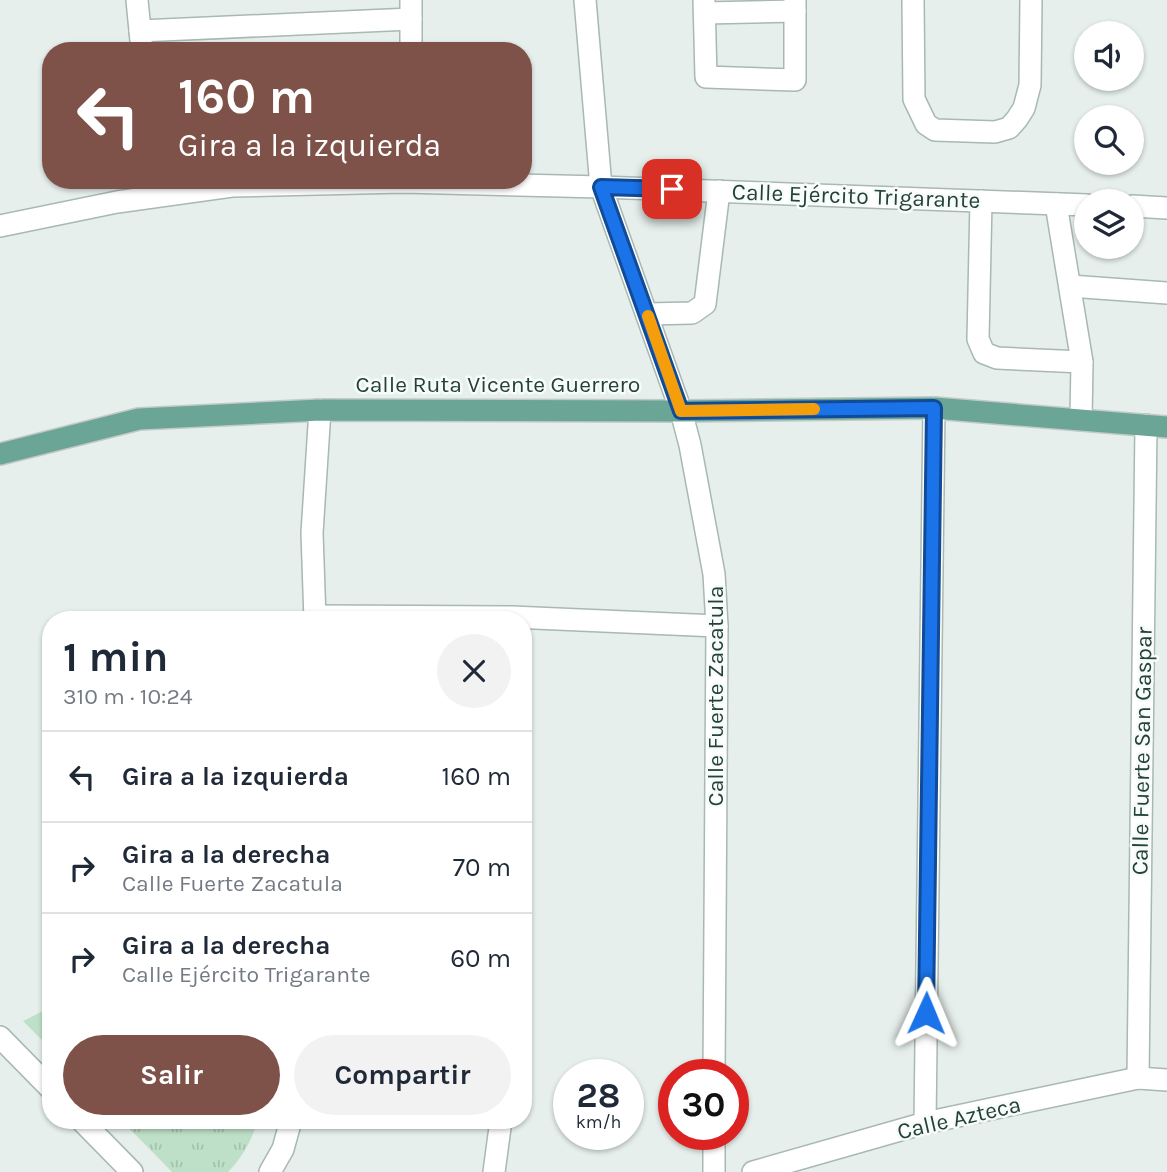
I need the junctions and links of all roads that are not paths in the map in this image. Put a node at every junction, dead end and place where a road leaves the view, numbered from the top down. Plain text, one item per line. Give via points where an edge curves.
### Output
1 (138, 0) edge
2 (585, 0) edge
3 (913, 0) edge
4 (1031, 0) edge
5 (795, 6) edge
6 (705, 7) edge
7 (411, 10) edge
8 (141, 41) edge
9 (411, 42) edge
10 (532, 185) edge
11 (601, 187) junction
12 (210, 189) edge
13 (719, 191) junction
14 (981, 201) junction
15 (1056, 204) junction
16 (1074, 205) edge
17 (1144, 207) edge
18 (1167, 208) edge
19 (0, 226) edge
20 (1070, 286) junction
21 (1167, 293) edge
22 (647, 314) junction
23 (1082, 362) junction
24 (934, 408) junction
25 (320, 410) junction
26 (681, 411) junction
27 (1081, 419) junction
28 (1156, 426) edge
29 (0, 454) edge
30 (315, 611) edge
31 (532, 619) edge
32 (717, 626) junction
33 (0, 1037) edge
34 (714, 1059) edge
35 (1138, 1078) junction
36 (42, 1079) edge
37 (1167, 1080) edge
38 (925, 1123) junction
39 (90, 1129) edge
40 (289, 1129) edge
41 (500, 1129) edge
42 (714, 1150) edge
43 (132, 1172) edge
44 (270, 1172) edge
45 (494, 1172) edge
46 (714, 1172) edge
47 (753, 1172) edge

1 - 8 street
2 - 11 street, Calle Fuerte Zacatula
3 - 4 street via 914,99 926,124 935,130 995,132 1009,128 1024,108 1030,85
5 - 6 street
5 - 6 street via 795,80 706,77
7 - 8 street
7 - 9 street
10 - 11 street, Calle Ejército Trigarante
11 - 13 street, Calle Ejército Trigarante
11 - 22 street, Calle Fuerte Zacatula
12 - 19 street, Calle Ejército Trigarante
13 - 14 street, Calle Ejército Trigarante
13 - 22 street via 705,304 692,313
14 - 15 street, Calle Ejército Trigarante
14 - 23 street via 978,339 984,353 997,358
15 - 16 street, Calle Ejército Trigarante
15 - 20 street
17 - 18 street
20 - 21 street
20 - 23 street
22 - 26 street, Calle Fuerte Zacatula
23 - 27 street
24 - 26 main road, Calle Ruta Vicente Guerrero
24 - 27 main road, Calle Ruta Vicente Guerrero
24 - 38 street
25 - 26 main road, Calle Ruta Vicente Guerrero
25 - 29 main road, Calle Ruta Vicente Guerrero via 139,419
25 - 30 street via 313,533
26 - 32 street, Calle Fuerte Zacatula via 714,574
27 - 28 main road, Calle Ruta Vicente Guerrero
28 - 35 street, Calle Fuerte San Gaspar
31 - 32 street
32 - 34 street, Calle Fuerte Zacatula
33 - 36 street
35 - 37 street, Calle Azteca
35 - 38 street, Calle Azteca
38 - 47 street, Calle Azteca
39 - 43 street
40 - 44 street
41 - 45 street
42 - 46 street

